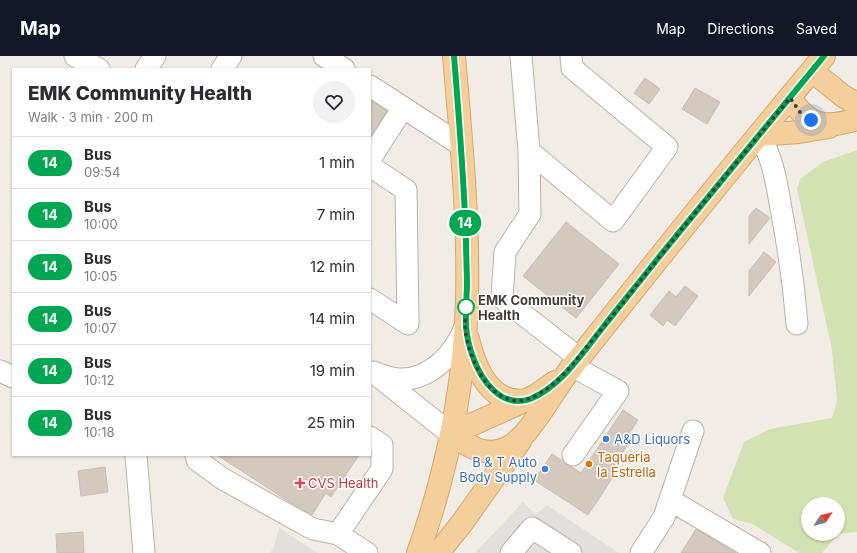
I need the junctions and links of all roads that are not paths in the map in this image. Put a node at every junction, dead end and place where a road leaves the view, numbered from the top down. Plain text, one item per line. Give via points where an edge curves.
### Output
1 (75, 56) edge
2 (155, 56) edge
3 (231, 56) edge
4 (324, 56) edge
5 (454, 56) edge
6 (521, 56) edge
7 (571, 56) edge
8 (818, 63) edge
9 (97, 68) edge
10 (147, 68) edge
11 (223, 68) edge
12 (342, 68) edge
13 (371, 87) edge
14 (790, 98) junction
15 (857, 104) edge
16 (403, 108) junction
17 (857, 119) edge
18 (836, 125) junction
19 (759, 135) junction
20 (462, 145) junction
21 (529, 151) junction
22 (371, 157) edge
23 (371, 167) edge
24 (371, 300) edge
25 (797, 324) dead end
26 (465, 326) junction
27 (576, 362) junction
28 (0, 371) edge
29 (371, 373) edge
30 (12, 377) edge
31 (529, 399) junction
32 (528, 431) junction
33 (693, 431) dead end
34 (451, 434) junction
35 (371, 438) edge
36 (136, 456) edge
37 (196, 456) edge
38 (573, 456) dead end
39 (670, 500) junction
40 (338, 534) junction
41 (144, 553) edge
42 (367, 553) edge
43 (418, 553) edge
44 (438, 553) edge
45 (511, 553) edge
46 (571, 553) edge
47 (641, 553) edge
48 (760, 553) edge

1 - 9 street
2 - 10 street
3 - 11 street
4 - 12 street
5 - 20 main road
6 - 21 street
7 - 21 street via 572,68 667,146 613,221
8 - 14 main road
8 - 15 main road via 843,96
13 - 16 street
14 - 18 main road via 800,112 811,120 824,125
14 - 19 main road
16 - 20 street
16 - 22 street
17 - 18 main road
18 - 19 main road
19 - 25 street via 775,174 790,257
19 - 27 main road
20 - 26 main road via 467,278
21 - 27 street via 530,214 505,252 502,298
23 - 24 street via 406,190 408,324
26 - 29 street via 461,337 446,358 423,374 400,379
26 - 31 main road via 473,357 489,385 504,398 516,401
26 - 34 main road via 460,384
27 - 31 main road via 548,389
27 - 32 main road
27 - 38 street via 618,391
28 - 30 street
29 - 34 street
31 - 34 main road
32 - 34 main road via 508,448 496,452 475,449
32 - 44 main road
33 - 39 street
34 - 43 main road
35 - 40 street via 382,445 382,468
36 - 41 street
37 - 40 street via 197,460 223,479 299,522 313,529
39 - 47 street via 664,517
39 - 48 street
40 - 42 street
45 - 46 street via 532,528

